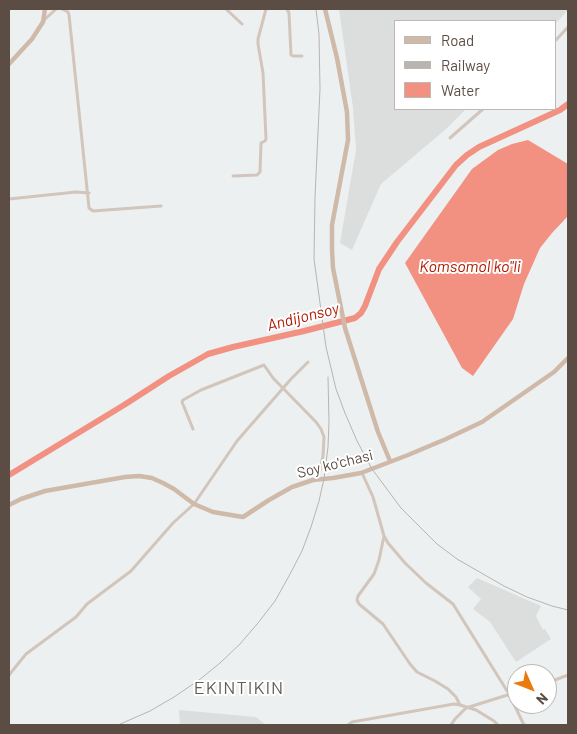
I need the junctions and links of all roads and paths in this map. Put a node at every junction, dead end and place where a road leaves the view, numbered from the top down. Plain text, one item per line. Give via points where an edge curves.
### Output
1 (45, 9) edge
2 (56, 9) edge
3 (62, 9) edge
4 (226, 9) edge
5 (266, 9) edge
6 (287, 9) edge
7 (325, 9) edge
8 (69, 10) edge
9 (43, 22) junction
10 (242, 24) dead end
11 (568, 28) edge
12 (557, 39) edge
13 (302, 56) dead end
14 (9, 64) edge
15 (482, 110) edge
16 (450, 138) dead end
17 (233, 176) dead end
18 (88, 193) junction
19 (9, 199) edge
20 (161, 206) dead end
21 (568, 358) edge
22 (308, 362) dead end
23 (283, 388) junction
24 (193, 428) dead end
25 (390, 461) junction
26 (361, 472) junction
27 (318, 479) junction
28 (194, 504) junction
29 (9, 505) edge
30 (384, 536) junction
31 (9, 675) edge
32 (507, 691) edge
33 (507, 695) edge
34 (460, 705) junction
35 (466, 708) junction
36 (348, 725) edge
37 (451, 725) edge
38 (498, 725) edge

1 - 9 main road
2 - 9 street
3 - 8 street
4 - 10 street
5 - 17 street via 258,39 266,139 261,143 260,173
6 - 13 street via 291,55
7 - 25 main road via 347,112 348,140 332,225 334,268 345,328
8 - 18 street
9 - 14 main road
11 - 12 street
15 - 16 street
18 - 19 street
18 - 20 street via 89,208 93,211
21 - 25 main road, Soy ko'chasi via 554,372 482,422
22 - 23 street
23 - 24 street via 264,366 201,390 182,402
23 - 27 street via 321,429 323,456
23 - 28 street via 238,440
25 - 26 main road, Soy ko'chasi
26 - 27 main road, Soy ko'chasi
26 - 30 street via 373,497
27 - 28 main road, Soy ko'chasi via 292,487 243,517 213,512
28 - 29 main road, Soy ko'chasi via 164,483 139,476 45,491
28 - 31 street via 131,571 26,654
30 - 32 street via 405,563 453,604
30 - 34 street via 374,574 357,600 383,624 417,672 448,689
33 - 35 street
34 - 35 street
34 - 36 street
35 - 37 street
35 - 38 street via 476,710

